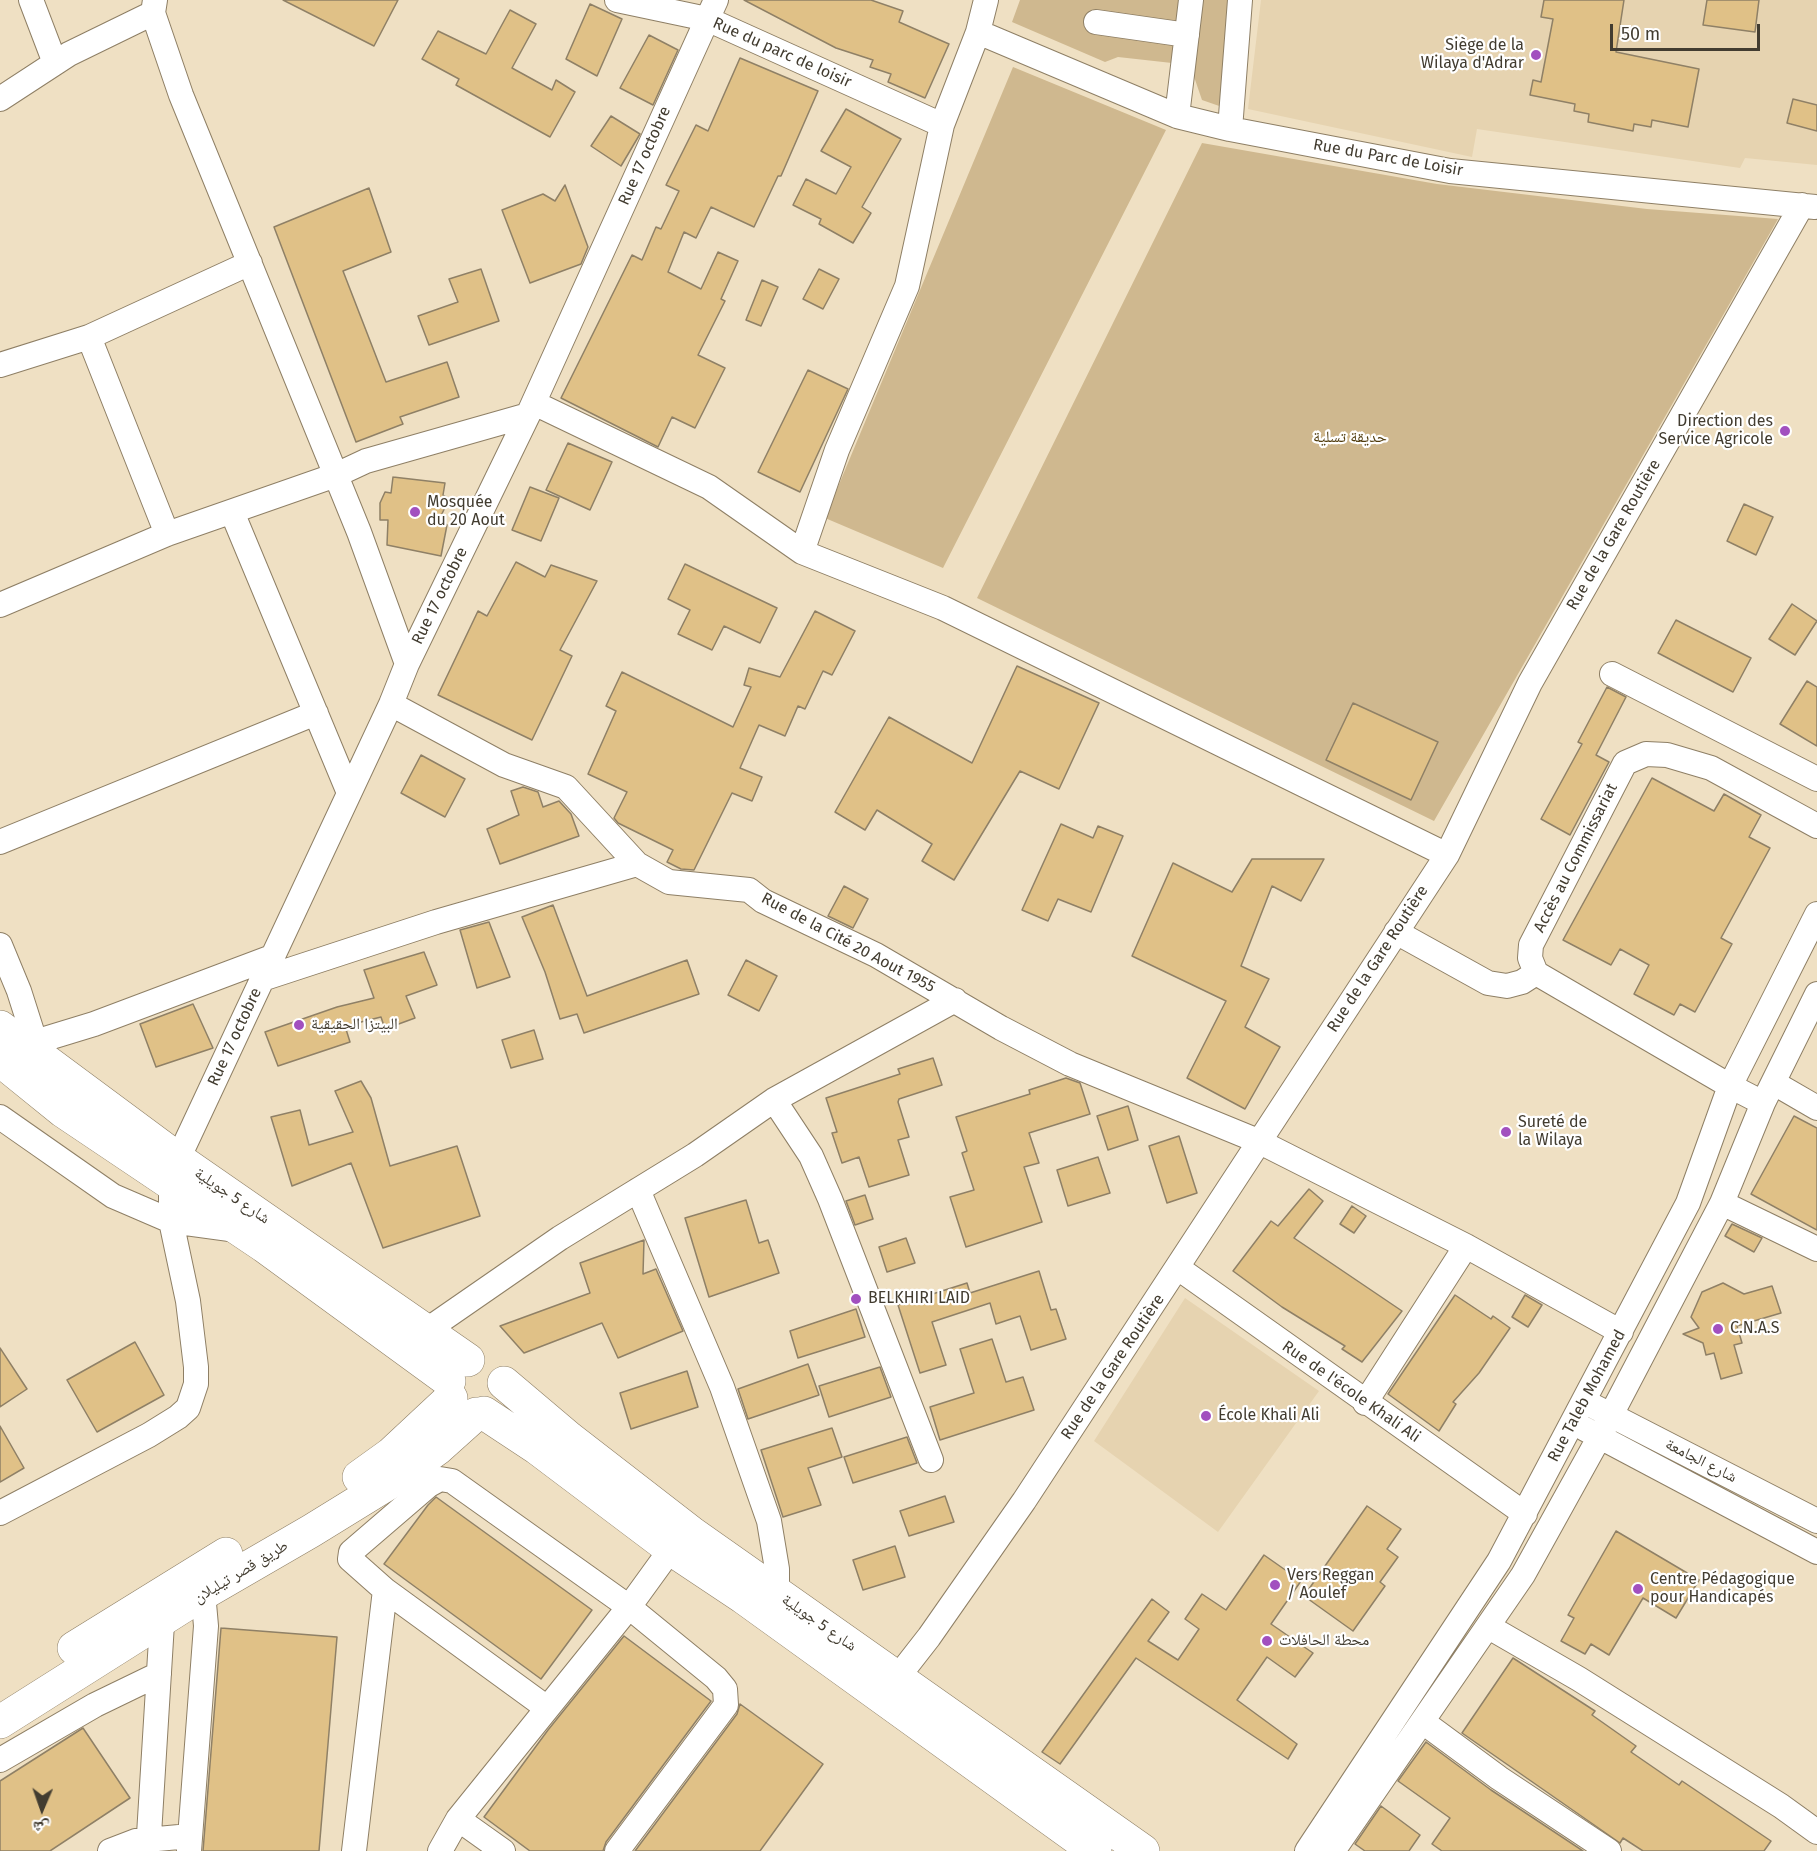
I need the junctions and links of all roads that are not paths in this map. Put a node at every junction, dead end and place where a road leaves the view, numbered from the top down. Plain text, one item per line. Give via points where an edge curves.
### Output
1 (31, 0) edge
2 (616, 0) edge
3 (986, 0) edge
4 (1191, 0) edge
5 (1240, 0) edge
6 (154, 7) edge
7 (711, 10) edge
8 (1096, 22) dead end
9 (978, 32) junction
10 (1187, 35) junction
11 (55, 63) junction
12 (0, 99) edge
13 (1178, 116) junction
14 (942, 125) junction
15 (1230, 129) junction
16 (1809, 206) edge
17 (250, 264) junction
18 (88, 338) junction
19 (0, 365) edge
20 (531, 409) junction
21 (336, 475) junction
22 (232, 512) junction
23 (167, 534) junction
24 (802, 552) junction
25 (0, 605) edge
26 (407, 664) junction
27 (1612, 674) dead end
28 (391, 705) junction
29 (316, 713) junction
30 (1817, 779) edge
31 (349, 793) junction
32 (1817, 826) edge
33 (0, 842) edge
34 (1447, 855) junction
35 (637, 864) junction
36 (1817, 914) edge
37 (1396, 932) junction
38 (0, 945) edge
39 (272, 957) junction
40 (1536, 973) junction
41 (262, 979) junction
42 (1817, 994) edge
43 (955, 1000) junction
44 (0, 1027) edge
45 (38, 1051) junction
46 (0, 1060) edge
47 (1730, 1086) junction
48 (1769, 1093) junction
49 (774, 1100) junction
50 (1817, 1108) edge
51 (0, 1117) edge
52 (1258, 1141) junction
53 (175, 1172) junction
54 (638, 1190) junction
55 (1722, 1203) junction
56 (171, 1221) junction
57 (239, 1230) junction
58 (1466, 1246) junction
59 (1817, 1249) edge
60 (1178, 1268) junction
61 (427, 1330) junction
62 (1621, 1332) junction
63 (504, 1383) junction
64 (466, 1393) junction
65 (1585, 1401) junction
66 (1365, 1403) junction
67 (1572, 1423) junction
68 (1605, 1426) junction
69 (931, 1460) dead end
70 (0, 1513) edge
71 (1525, 1514) junction
72 (1817, 1521) edge
73 (671, 1549) junction
74 (1817, 1552) edge
75 (1499, 1561) junction
76 (1522, 1575) junction
77 (202, 1581) junction
78 (386, 1590) junction
79 (777, 1593) junction
80 (163, 1606) junction
81 (629, 1607) junction
82 (1490, 1627) junction
83 (159, 1674) junction
84 (897, 1678) junction
85 (0, 1695) edge
86 (547, 1708) junction
87 (0, 1722) edge
88 (1423, 1722) junction
89 (0, 1760) edge
90 (458, 1819) junction
91 (1817, 1832) edge
92 (190, 1843) edge
93 (148, 1845) edge
94 (110, 1851) edge
95 (354, 1851) edge
96 (440, 1851) edge
97 (503, 1851) edge
98 (617, 1851) edge
99 (1095, 1851) edge
100 (1143, 1851) edge
101 (1307, 1851) edge
102 (1333, 1851) edge
103 (1609, 1851) edge

1 - 11 street
2 - 7 street, Rue du parc de loisir
3 - 9 street
4 - 10 street
5 - 15 street
6 - 11 street
6 - 17 street via 181,95
7 - 14 street, Rue du parc de loisir
7 - 20 street, Rue 17 octobre
8 - 10 street
9 - 13 street, Rue du Parc de Loisir
9 - 14 street
10 - 13 street
11 - 12 street
13 - 15 street, Rue du Parc de Loisir
14 - 24 street via 907,286 837,450
15 - 16 street, Rue du Parc de Loisir via 1450,171
16 - 34 street, Rue de la Gare Routière via 1530,683
17 - 18 street
17 - 21 street
18 - 19 street
18 - 23 street
20 - 21 street via 387,453
20 - 24 street via 709,488
20 - 26 street, Rue 17 octobre
21 - 22 street
21 - 26 street
22 - 23 street
22 - 29 street
23 - 25 street
24 - 34 street via 943,608
26 - 28 street, Rue 17 octobre
27 - 30 street
28 - 31 street, Rue 17 octobre
28 - 35 street, Rue de la Cité 20 Aout 1955 via 504,765 566,787
29 - 31 street
29 - 33 street
31 - 39 street, Rue 17 octobre
32 - 40 street, Accès au Commissariat via 1711,768 1667,755 1646,754 1625,763 1531,945 1530,958
34 - 37 street, Rue de la Gare Routière
35 - 41 street via 436,922
35 - 43 street, Rue de la Cité 20 Aout 1955 via 669,882 749,890
36 - 47 street, Rue Taleb Mohamed
37 - 40 street via 1488,982 1507,986
37 - 52 street, Rue de la Gare Routière
38 - 45 street
39 - 41 street, Rue 17 octobre
39 - 45 street via 94,1024
40 - 47 street
41 - 53 street, Rue 17 octobre
42 - 48 street, Rue Taleb Mohamed
43 - 49 street
43 - 52 street, Rue de la Cité 20 Aout 1955 via 1070,1064
44 - 45 main road, شارع 5 جويلية
45 - 53 main road, شارع 5 جويلية
46 - 53 main road, شارع 5 جويلية via 63,1111
47 - 48 street
47 - 62 street, Rue Taleb Mohamed via 1688,1203
48 - 50 street
48 - 55 street, Rue Taleb Mohamed
49 - 54 street
49 - 69 street via 811,1156 830,1199
51 - 56 street via 104,1190
52 - 58 street, Rue de la Cité 20 Aout 1955
52 - 60 street, Rue de la Gare Routière
53 - 56 street
53 - 57 main road, شارع 5 جويلية
53 - 61 main road, شارع 5 جويلية
54 - 61 street via 560,1238
54 - 79 street via 722,1387 769,1521
55 - 59 street
55 - 68 street, Rue Taleb Mohamed
56 - 57 street
56 - 70 street via 188,1301 196,1367 196,1384 188,1408 149,1435
57 - 64 main road, شارع 5 جويلية
58 - 62 street, Rue de la Cité 20 Aout 1955
58 - 66 street
60 - 66 street, Rue de l'école Khali Ali
60 - 84 street, Rue de la Gare Routière via 1024,1501
61 - 64 main road, شارع 5 جويلية
62 - 65 street, Rue Taleb Mohamed
63 - 64 main road, طريق قصر تيليلان via 502,1399
63 - 64 main road, شارع 5 جويلية via 497,1367 490,1362
63 - 79 main road, شارع 5 جويلية via 684,1527
64 - 73 main road, شارع 5 جويلية
64 - 77 main road, طريق قصر تيليلان via 391,1454
65 - 67 street, Rue Taleb Mohamed
65 - 68 street, شارع الجامعة
66 - 71 street, Rue de l'école Khali Ali
67 - 68 street
67 - 71 street, Rue Taleb Mohamed
68 - 72 street, شارع الجامعة
68 - 74 street, شارع الجامعة
68 - 76 street, Rue Taleb Mohamed
71 - 75 street, Rue Taleb Mohamed
73 - 81 street
73 - 99 main road, شارع 5 جويلية
75 - 76 street
75 - 101 street, Rue Taleb Mohamed
76 - 82 street, Rue Taleb Mohamed
77 - 80 main road, طريق قصر تيليلان
77 - 92 street via 206,1626
78 - 81 street via 351,1560 350,1554 440,1479 452,1481
78 - 86 street
78 - 95 street
79 - 84 main road, شارع 5 جويلية
80 - 83 street
80 - 85 main road, طريق قصر تيليلان
80 - 87 main road, طريق قصر تيليلان
81 - 86 street
81 - 98 street via 716,1678 728,1699
82 - 88 street, Rue Taleb Mohamed
82 - 91 street via 1579,1679
83 - 89 street via 95,1705
83 - 93 street
84 - 100 main road, شارع 5 جويلية
86 - 90 street
88 - 102 street, Rue Taleb Mohamed
88 - 103 street
90 - 96 street
90 - 97 street
92 - 93 street
93 - 94 street via 123,1845

